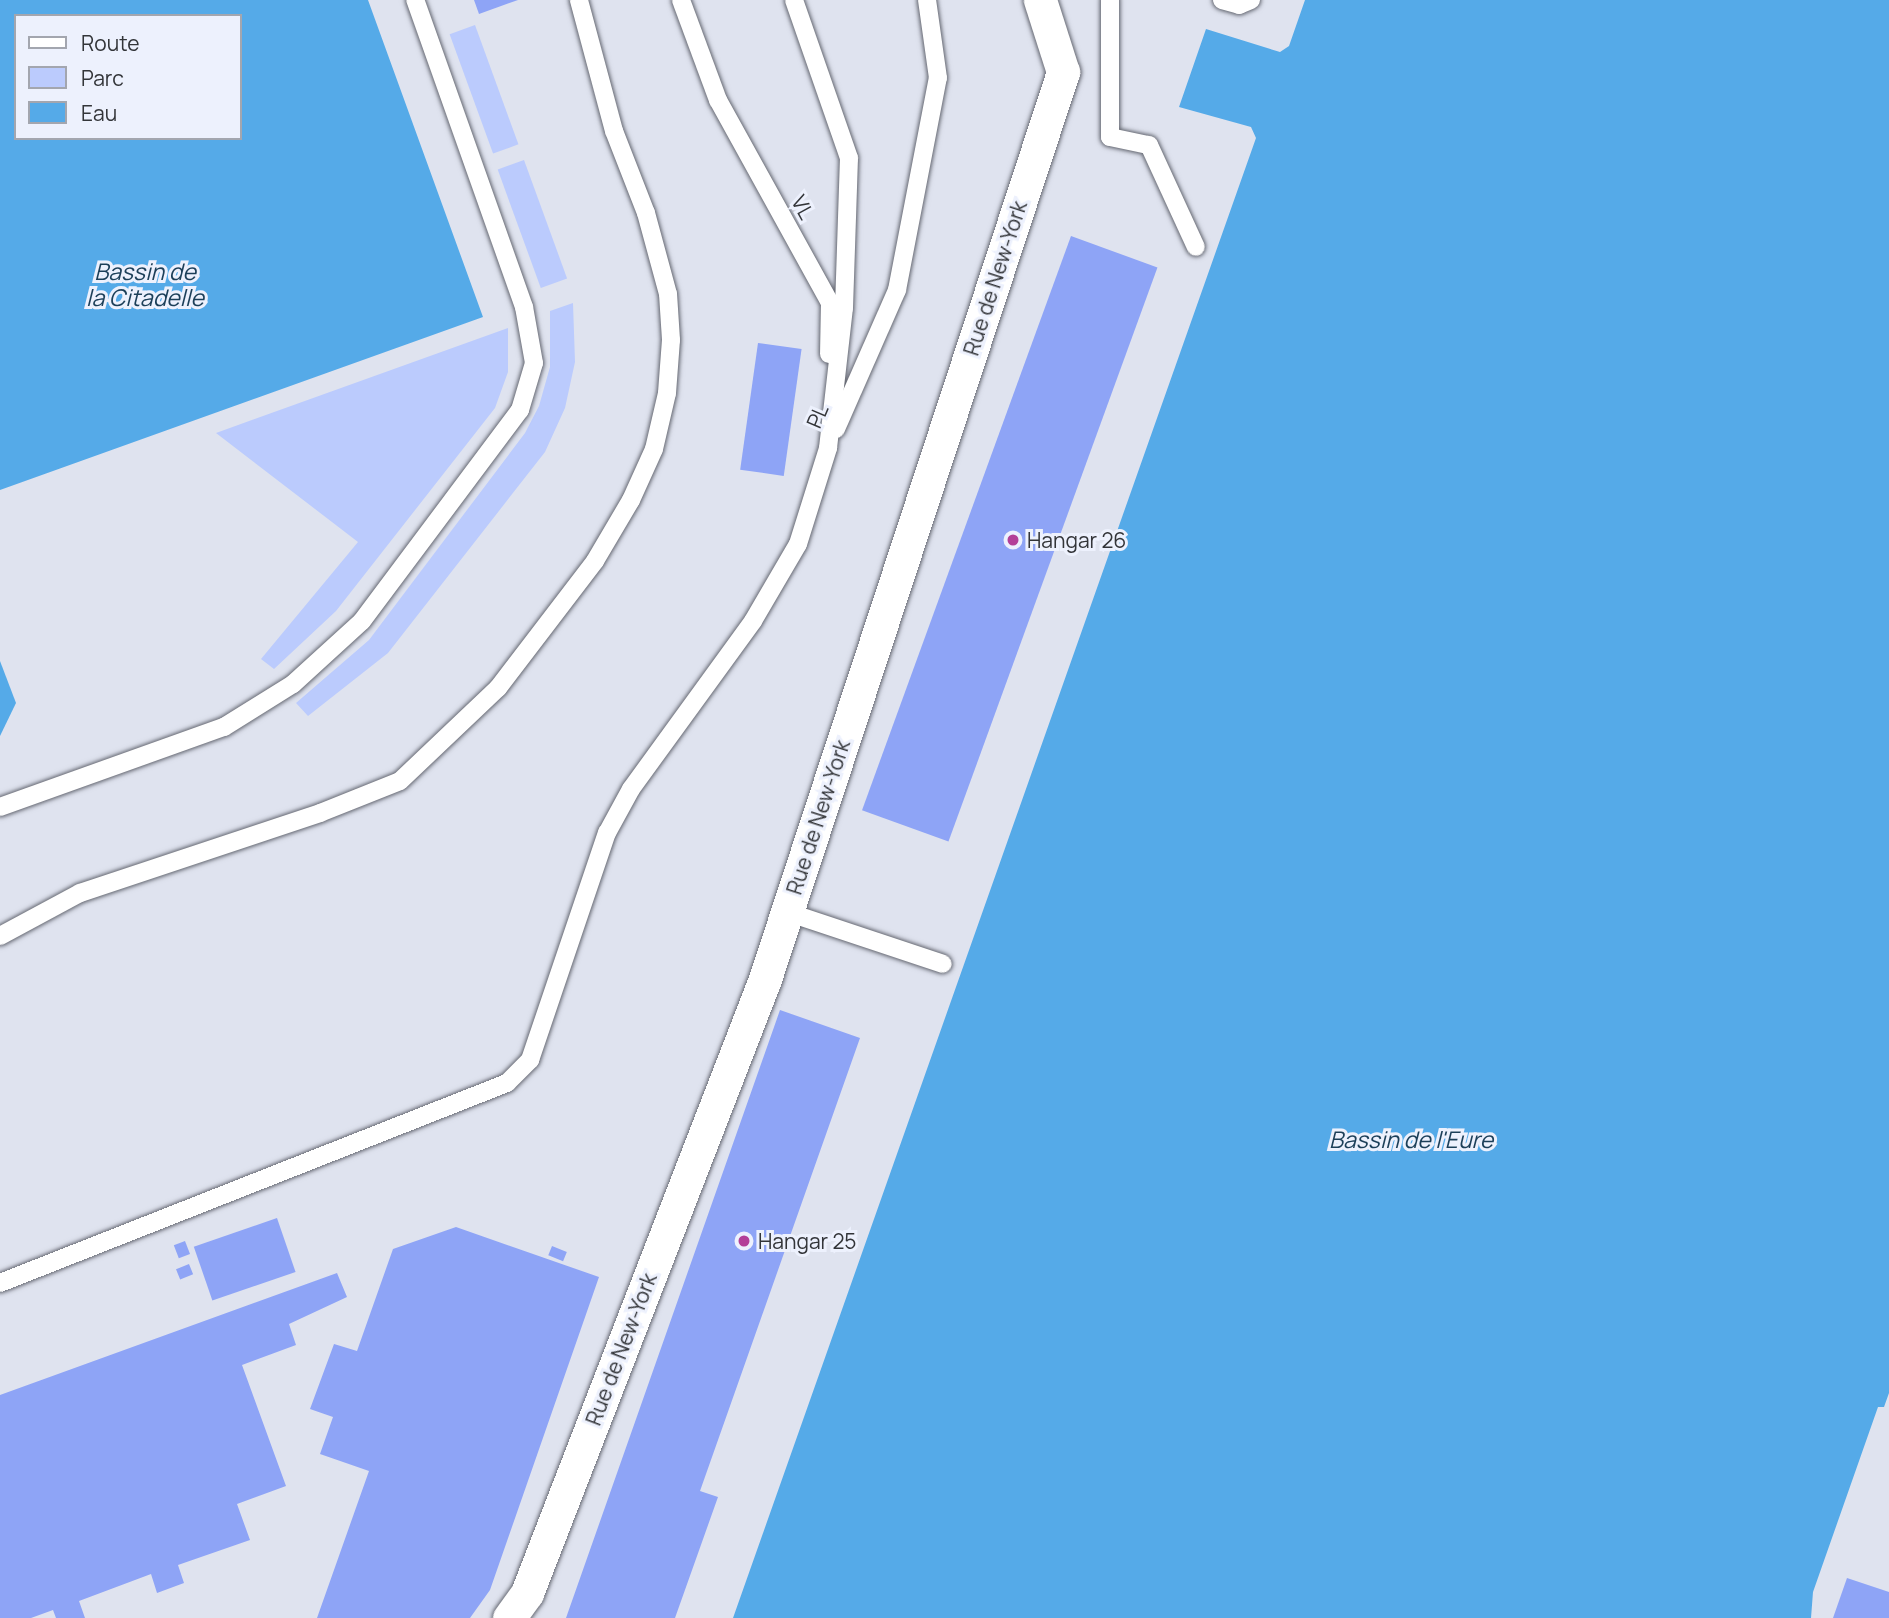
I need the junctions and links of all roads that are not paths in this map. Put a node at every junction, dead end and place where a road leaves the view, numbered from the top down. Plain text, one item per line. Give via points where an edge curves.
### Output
1 (415, 0) edge
2 (579, 0) edge
3 (681, 0) edge
4 (794, 0) edge
5 (927, 0) edge
6 (1040, 0) edge
7 (1110, 0) edge
8 (1222, 0) edge
9 (1251, 0) edge
10 (1196, 247) dead end
11 (828, 448) junction
12 (0, 807) edge
13 (787, 912) junction
14 (0, 936) edge
15 (943, 964) dead end
16 (0, 1283) edge
17 (509, 1618) edge

1 - 12 lane via 524,307 534,363 520,410 362,621 293,684 224,727
2 - 14 lane via 614,131 661,267 671,340 667,393 654,449 595,561 498,688 400,781 320,813 80,893
3 - 11 lane, VL via 718,100 830,303
4 - 11 lane, PL via 849,158 844,308
5 - 11 lane, PL via 938,78 897,289
6 - 13 street, Rue de New-York via 1063,72
7 - 10 lane via 1110,137 1149,145
8 - 9 lane via 1239,5
11 - 16 lane via 798,544 753,621 631,789 607,833 530,1060 507,1083
13 - 15 lane
13 - 17 street, Rue de New-York via 527,1592

